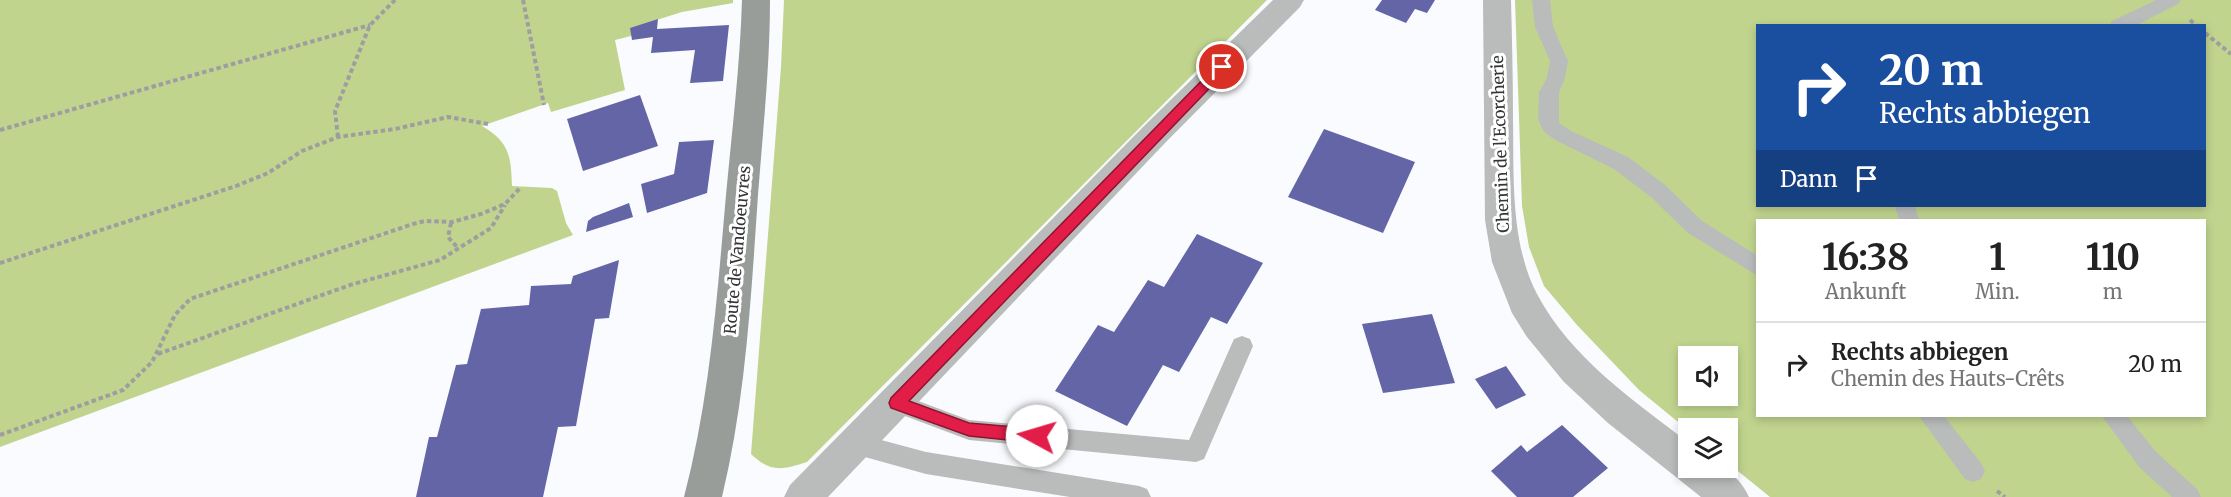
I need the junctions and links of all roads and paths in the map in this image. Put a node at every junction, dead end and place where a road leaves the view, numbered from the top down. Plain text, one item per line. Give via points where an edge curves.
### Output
1 (395, 0) edge
2 (523, 0) edge
3 (756, 0) edge
4 (1290, 0) edge
5 (1497, 0) edge
6 (1541, 0) edge
7 (2172, 0) edge
8 (2122, 24) edge
9 (370, 25) junction
10 (2206, 34) edge
11 (2231, 54) edge
12 (544, 105) dead end
13 (488, 124) dead end
14 (0, 130) edge
15 (338, 137) junction
16 (520, 187) dead end
17 (505, 204) junction
18 (452, 222) junction
19 (458, 247) junction
20 (0, 263) edge
21 (1756, 266) edge
22 (1242, 346) dead end
23 (158, 354) junction
24 (897, 403) junction
25 (1931, 417) edge
26 (2114, 417) edge
27 (0, 435) edge
28 (855, 444) junction
29 (1678, 456) edge
30 (1974, 471) dead end
31 (1706, 478) edge
32 (703, 497) edge
33 (803, 497) edge
34 (1139, 497) edge
35 (1730, 497) edge
36 (2189, 497) edge

1 - 9 path
2 - 12 path
3 - 32 main road, Route de Vandoeuvres via 727,358 715,455
4 - 24 street via 1146,143
5 - 29 street, Chemin de l'Ecorcherie via 1499,216 1513,278 1548,338 1600,396
6 - 21 lane via 1544,27 1558,62 1549,92 1551,127 1621,163 1658,191 1695,227
7 - 8 lane
9 - 14 path
9 - 15 path via 335,111
10 - 11 path
13 - 15 path via 456,116
15 - 20 path via 302,151 268,173 237,186
16 - 17 path
17 - 18 path
17 - 19 path via 491,228
18 - 19 path via 447,238
18 - 23 path via 413,224 190,299 179,306
19 - 23 path via 429,265 350,285
22 - 24 lane via 1196,451 969,429
23 - 27 path via 123,390
24 - 28 street
25 - 30 lane
26 - 36 lane via 2148,460
28 - 33 street
28 - 34 lane via 926,463
31 - 35 street

